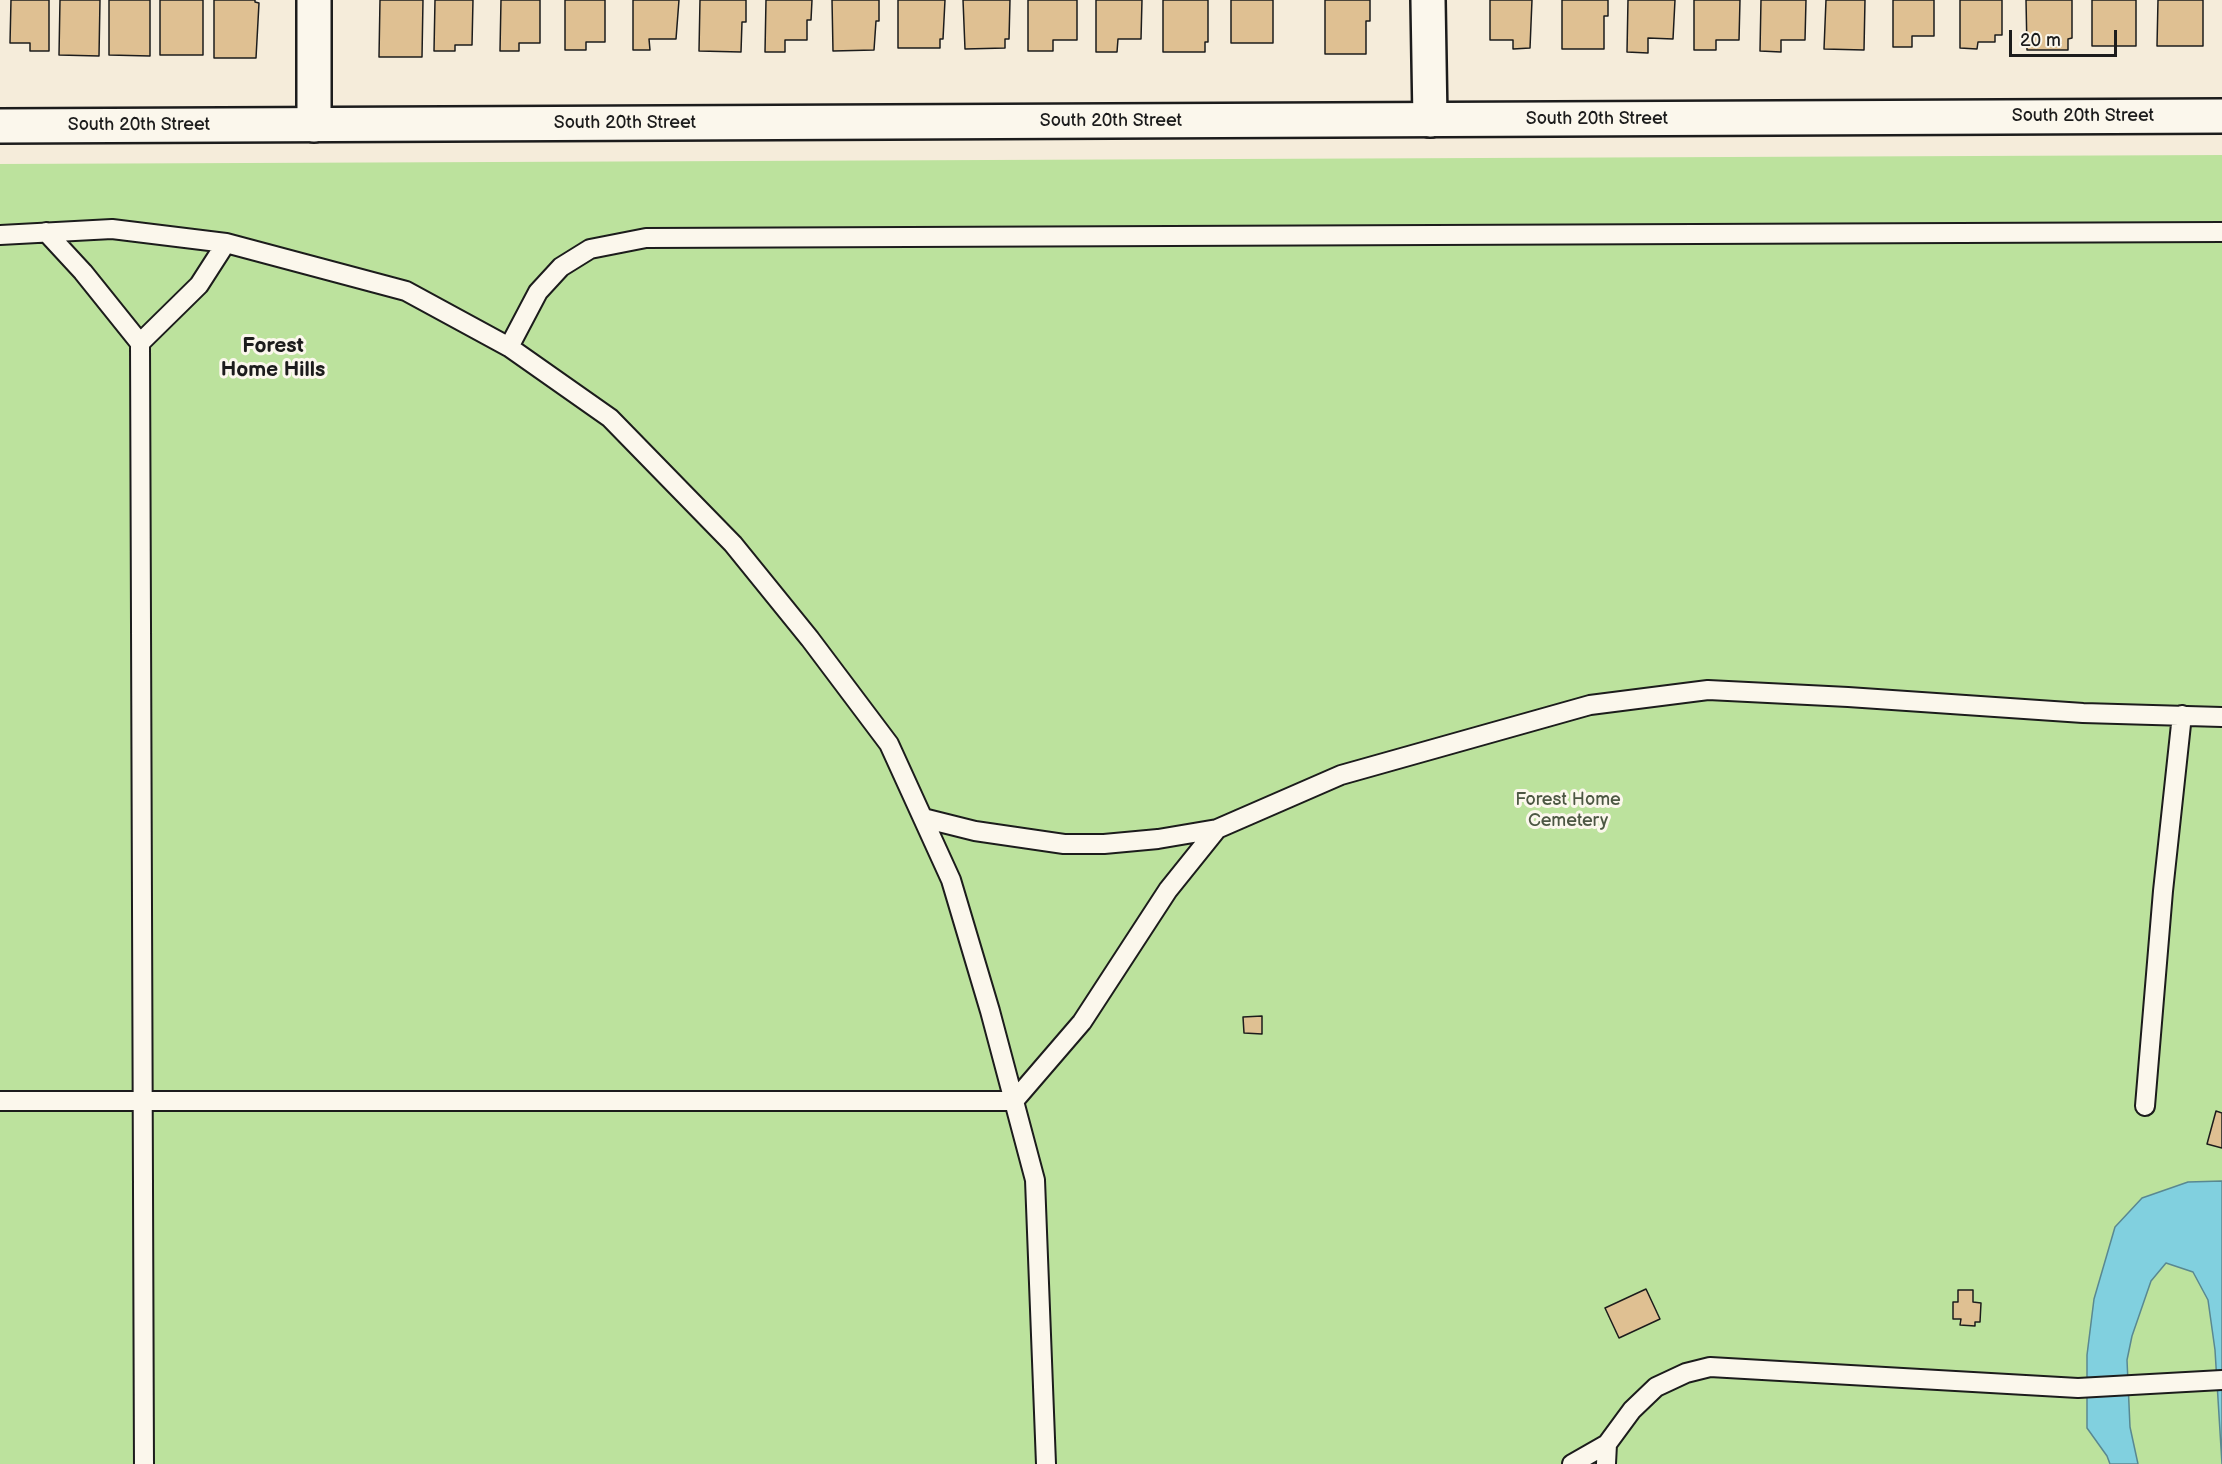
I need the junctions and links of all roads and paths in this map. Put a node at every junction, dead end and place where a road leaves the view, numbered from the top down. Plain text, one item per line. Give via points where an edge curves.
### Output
1 (314, 0) edge
2 (1428, 0) edge
3 (2222, 116) edge
4 (1430, 120) junction
5 (314, 124) junction
6 (0, 126) edge
7 (46, 232) junction
8 (2222, 232) edge
9 (0, 235) edge
10 (226, 243) junction
11 (140, 343) junction
12 (509, 346) junction
13 (2182, 716) junction
14 (2222, 717) edge
15 (922, 818) junction
16 (1217, 829) junction
17 (0, 1101) edge
18 (143, 1101) junction
19 (1014, 1101) junction
20 (2145, 1106) dead end
21 (2222, 1380) edge
22 (1607, 1444) junction
23 (144, 1464) edge
24 (1046, 1464) edge
25 (1572, 1464) edge
26 (1606, 1464) edge

1 - 5 street
2 - 4 street
3 - 4 street, South 20th Street
4 - 5 street, South 20th Street
5 - 6 street, South 20th Street
7 - 9 lane
7 - 10 lane via 112,230
7 - 11 lane
8 - 12 lane via 646,238 590,249 561,267 538,292
10 - 11 lane via 200,285
10 - 12 lane via 406,291
11 - 18 lane
12 - 15 lane via 610,418 733,544 889,744
13 - 14 lane
13 - 16 lane via 1708,690 1590,705 1341,775
13 - 20 lane
15 - 16 lane via 975,831 1064,844 1158,839
15 - 19 lane via 951,880
16 - 19 lane via 1168,890 1082,1022
17 - 18 lane
18 - 19 lane
18 - 23 lane
19 - 24 lane via 1035,1180
21 - 22 lane via 2078,1388 1710,1367 1686,1372 1656,1387 1632,1410
22 - 25 lane
22 - 26 lane

